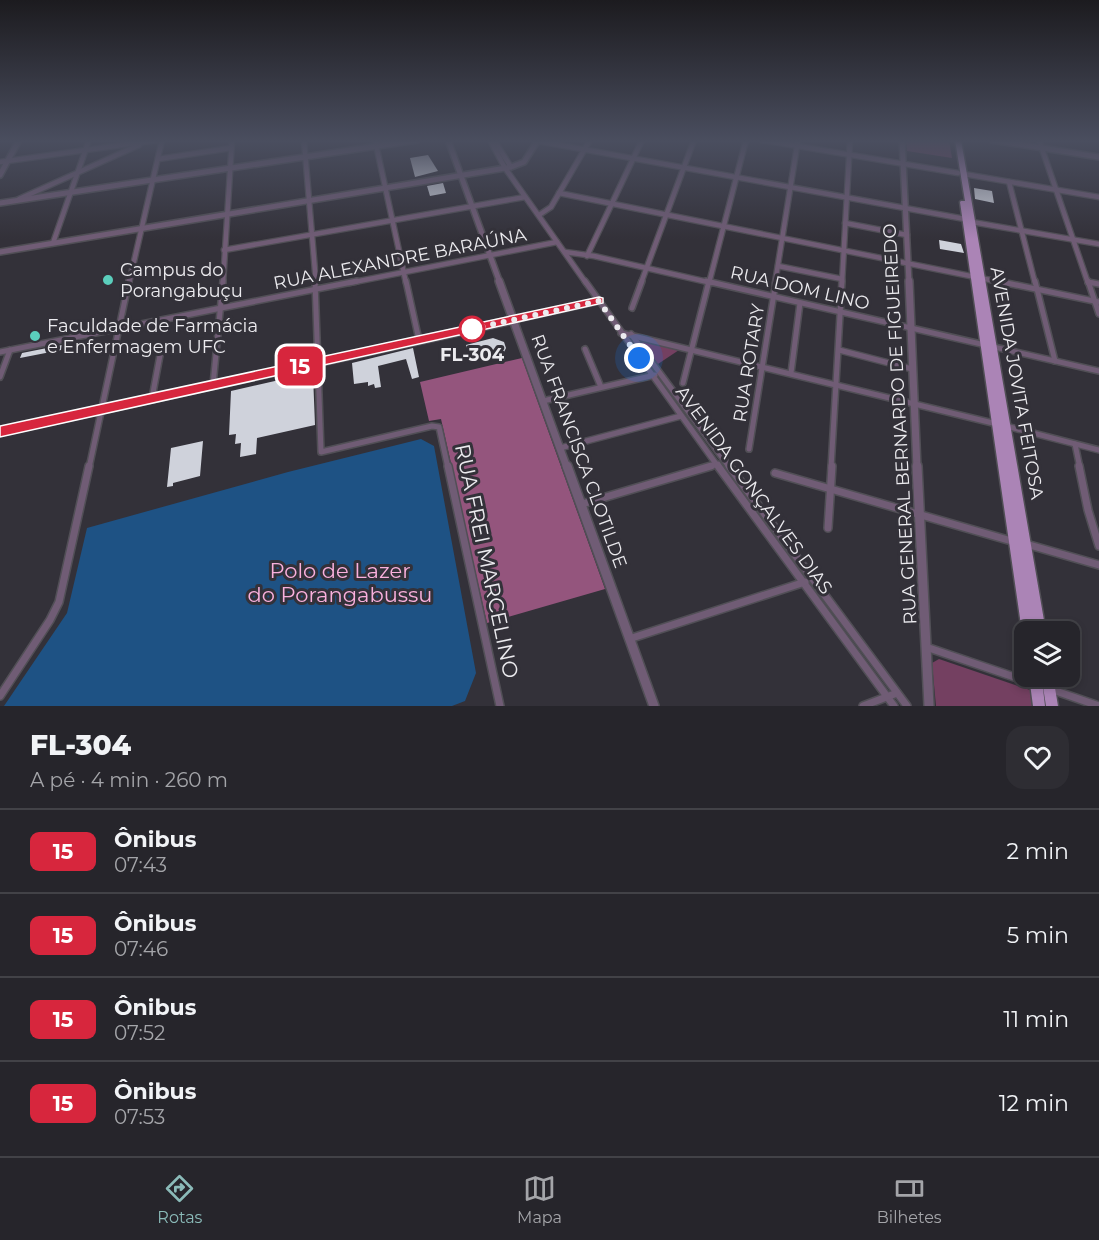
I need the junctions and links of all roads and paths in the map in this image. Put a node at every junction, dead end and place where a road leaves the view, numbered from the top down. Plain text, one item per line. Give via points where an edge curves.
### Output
1 (77, 173) joint
2 (154, 173) edge
3 (198, 173) edge
4 (230, 173) edge
5 (306, 173) edge
6 (382, 173) edge
7 (473, 173) edge
8 (511, 173) edge
9 (571, 173) edge
10 (626, 173) edge
11 (681, 173) edge
12 (712, 173) edge
13 (736, 173) edge
14 (792, 173) edge
15 (848, 173) edge
16 (904, 173) edge
17 (955, 173) edge
18 (1051, 173) edge
19 (961, 174) junction
20 (461, 175) junction
21 (735, 177) junction
22 (152, 180) junction
23 (1009, 182) junction
24 (386, 188) junction
25 (790, 188) junction
26 (1057, 190) junction
27 (70, 192) junction
28 (559, 193) junction
29 (525, 196) junction
30 (1099, 197) edge
31 (847, 198) junction
32 (15, 201) junction
33 (307, 201) junction
34 (0, 203) edge
35 (610, 204) junction
36 (472, 206) junction
37 (906, 209) junction
38 (226, 214) junction
39 (539, 215) junction
40 (666, 215) junction
41 (392, 220) junction
42 (969, 221) junction
43 (845, 223) junction
44 (723, 226) junction
45 (141, 229) junction
46 (1023, 230) junction
47 (310, 234) junction
48 (907, 235) junction
49 (782, 238) junction
50 (1073, 240) junction
51 (557, 242) junction
52 (53, 243) junction
53 (1099, 244) edge
54 (224, 250) junction
55 (844, 250) junction
56 (0, 252) edge
57 (565, 252) junction
58 (489, 255) junction
59 (587, 256) junction
60 (908, 263) junction
61 (778, 266) junction
62 (647, 268) junction
63 (405, 272) junction
64 (977, 277) junction
65 (842, 279) junction
66 (709, 282) junction
67 (1088, 282) junction
68 (1099, 284) edge
69 (316, 289) junction
70 (1037, 289) junction
71 (773, 297) junction
72 (599, 301) junction
73 (1097, 302) edge
74 (800, 303) junction
75 (220, 308) junction
76 (632, 308) dead end
77 (841, 313) junction
78 (1099, 314) edge
79 (513, 320) junction
80 (120, 328) junction
81 (911, 328) junction
82 (621, 333) junction
83 (631, 334) junction
84 (419, 340) junction
85 (989, 346) junction
86 (692, 348) junction
87 (585, 349) dead end
88 (161, 350) dead end
89 (839, 350) junction
90 (10, 351) junction
91 (0, 352) edge
92 (1055, 361) junction
93 (318, 362) junction
94 (762, 366) junction
95 (912, 369) junction
96 (1099, 371) edge
97 (791, 373) junction
98 (656, 375) junction
99 (0, 377) edge
100 (683, 383) dead end
101 (837, 384) junction
102 (213, 385) junction
103 (601, 387) junction
104 (152, 398) junction
105 (543, 401) junction
106 (915, 403) junction
107 (100, 409) junction
108 (681, 416) junction
109 (1001, 425) junction
110 (0, 432) edge
111 (1075, 444) junction
112 (560, 448) junction
113 (749, 449) dead end
114 (1099, 450) edge
115 (726, 463) junction
116 (717, 465) junction
117 (775, 473) dead end
118 (829, 489) junction
119 (582, 504) junction
120 (918, 514) junction
121 (828, 528) dead end
122 (1020, 543) junction
123 (1099, 546) edge
124 (1099, 565) edge
125 (813, 579) junction
126 (804, 583) junction
127 (1027, 621) edge
128 (1038, 621) edge
129 (629, 639) junction
130 (926, 647) junction
131 (1014, 674) edge
132 (1036, 687) edge
133 (1049, 687) edge
134 (1057, 687) edge
135 (897, 693) junction
136 (0, 696) edge
137 (888, 697) junction
138 (1099, 705) edge
139 (500, 706) edge
140 (654, 706) edge
141 (863, 706) edge
142 (894, 706) edge
143 (907, 706) edge
144 (929, 706) edge
145 (1039, 706) edge
146 (1052, 706) edge

1 - 27 street
1 - 32 street
2 - 22 street
3 - 22 street
4 - 38 street
5 - 33 street
6 - 24 street
7 - 20 street
8 - 29 street, AVENIDA GONÇALVES DIAS
9 - 28 street
10 - 35 street
11 - 40 street
12 - 21 street
13 - 21 street
14 - 25 street, RUA ROTARY
15 - 31 street
16 - 37 street, RUA GENERAL BERNARDO DE FIGUEIREDO
17 - 19 street
18 - 26 street
19 - 23 street
19 - 42 main road, AVENIDA JOVITA FEITOSA
20 - 24 street
20 - 36 street, RUA FRANCISCA CLOTILDE
21 - 25 street
21 - 44 street
22 - 27 street
22 - 45 street
23 - 26 street
23 - 46 street
24 - 33 street
24 - 41 street
25 - 31 street
25 - 49 street, RUA ROTARY
26 - 30 street
26 - 50 street
27 - 32 street
27 - 52 street
28 - 35 street
28 - 39 street via 549,210
29 - 36 street
29 - 39 street, AVENIDA GONÇALVES DIAS
31 - 37 street
31 - 43 street
32 - 34 street
33 - 38 street
33 - 47 street
35 - 40 street
35 - 59 street
36 - 41 street
36 - 58 street, RUA FRANCISCA CLOTILDE
37 - 42 street
37 - 48 street, RUA GENERAL BERNARDO DE FIGUEIREDO
38 - 45 street
38 - 54 street
39 - 51 street, AVENIDA GONÇALVES DIAS
40 - 44 street
40 - 62 street
41 - 47 street
41 - 63 street
42 - 46 street
42 - 64 main road, AVENIDA JOVITA FEITOSA
43 - 48 street
43 - 55 street
44 - 49 street
44 - 66 street
45 - 52 street
45 - 80 street
46 - 50 street
46 - 70 street
47 - 54 street
47 - 69 street
48 - 60 street, RUA GENERAL BERNARDO DE FIGUEIREDO
49 - 55 street
49 - 61 street, RUA ROTARY
50 - 53 street
50 - 67 street
51 - 57 street, AVENIDA GONÇALVES DIAS
51 - 58 street, RUA ALEXANDRE BARAÚNA
52 - 56 street
54 - 75 street
55 - 60 street
55 - 65 street
57 - 59 street, RUA DOM LINO
57 - 72 street, AVENIDA GONÇALVES DIAS
58 - 63 street, RUA ALEXANDRE BARAÚNA
58 - 79 street, RUA FRANCISCA CLOTILDE
59 - 62 street, RUA DOM LINO
60 - 64 street
60 - 81 street, RUA GENERAL BERNARDO DE FIGUEIREDO
61 - 65 street
61 - 71 street, RUA ROTARY
62 - 66 street, RUA DOM LINO
62 - 76 street
63 - 69 street, RUA ALEXANDRE BARAÚNA
63 - 84 street
64 - 70 street
64 - 85 main road, AVENIDA JOVITA FEITOSA
65 - 77 street
66 - 71 street, RUA DOM LINO
66 - 86 street
67 - 68 street
67 - 73 street
69 - 75 street, RUA ALEXANDRE BARAÚNA
69 - 93 street
70 - 73 street
70 - 92 street
71 - 74 street, RUA DOM LINO
71 - 94 street, RUA ROTARY
72 - 79 street
72 - 82 street, AVENIDA GONÇALVES DIAS
73 - 78 street
74 - 77 street, RUA DOM LINO
74 - 97 street
75 - 80 street, RUA ALEXANDRE BARAÚNA
75 - 102 street
77 - 81 street, RUA DOM LINO
77 - 89 street
79 - 84 street
79 - 105 street, RUA FRANCISCA CLOTILDE
80 - 90 street, RUA ALEXANDRE BARAÚNA
80 - 107 street
81 - 85 street, RUA DOM LINO
81 - 95 street, RUA GENERAL BERNARDO DE FIGUEIREDO
82 - 83 street
82 - 98 street, AVENIDA GONÇALVES DIAS
83 - 86 street
83 - 98 street, AVENIDA GONÇALVES DIAS
84 - 93 street
85 - 92 street, RUA DOM LINO
85 - 109 main road, AVENIDA JOVITA FEITOSA
86 - 94 street
86 - 100 street
87 - 103 street
88 - 104 street
89 - 95 street
89 - 101 street
90 - 91 street, RUA ALEXANDRE BARAÚNA
90 - 99 street
92 - 96 street, RUA DOM LINO
93 - 102 street
93 - 139 street, RUA FREI MARCELINO via 321,452 436,426 440,431
94 - 97 street
94 - 113 street, RUA ROTARY
95 - 106 street, RUA GENERAL BERNARDO DE FIGUEIREDO
97 - 101 street
98 - 103 street
98 - 108 street, AVENIDA GONÇALVES DIAS
98 - 115 street, AVENIDA GONÇALVES DIAS
101 - 106 street
101 - 118 street
102 - 104 street
103 - 105 street
104 - 107 street
105 - 112 street, RUA FRANCISCA CLOTILDE
106 - 109 street
106 - 120 street, RUA GENERAL BERNARDO DE FIGUEIREDO
107 - 110 street
107 - 136 street via 59,602
108 - 112 street
108 - 116 street, AVENIDA GONÇALVES DIAS
109 - 111 street
109 - 122 main road, AVENIDA JOVITA FEITOSA
111 - 114 street
111 - 123 street
112 - 119 street, RUA FRANCISCA CLOTILDE
115 - 116 street
115 - 125 street, AVENIDA GONÇALVES DIAS
116 - 119 street
116 - 126 street, AVENIDA GONÇALVES DIAS
117 - 118 street
118 - 120 street
118 - 121 street
119 - 129 street, RUA FRANCISCA CLOTILDE
120 - 122 street
120 - 130 street, RUA GENERAL BERNARDO DE FIGUEIREDO
122 - 124 street
122 - 127 main road, AVENIDA JOVITA FEITOSA
122 - 128 main road, AVENIDA JOVITA FEITOSA
125 - 126 street
125 - 135 street, AVENIDA GONÇALVES DIAS
126 - 129 street
126 - 137 street, AVENIDA GONÇALVES DIAS
129 - 140 street, RUA FRANCISCA CLOTILDE
130 - 131 street
130 - 144 street, RUA GENERAL BERNARDO DE FIGUEIREDO
132 - 145 main road
133 - 146 main road
134 - 138 street
135 - 137 street
135 - 143 street, AVENIDA GONÇALVES DIAS
137 - 141 street
137 - 142 street, AVENIDA GONÇALVES DIAS

